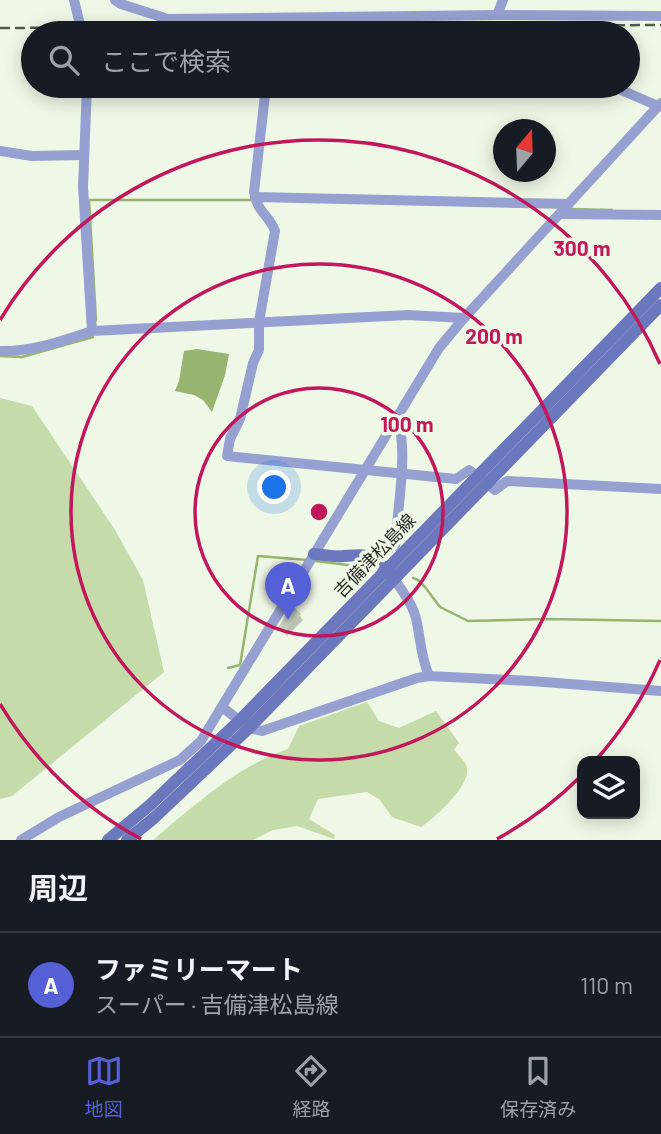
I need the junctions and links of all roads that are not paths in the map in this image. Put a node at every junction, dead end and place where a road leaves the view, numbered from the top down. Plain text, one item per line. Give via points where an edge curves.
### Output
1 (74, 0) edge
2 (115, 0) edge
3 (503, 0) edge
4 (497, 15) junction
5 (661, 16) edge
6 (79, 21) edge
7 (640, 96) edge
8 (86, 98) edge
9 (265, 98) edge
10 (660, 104) edge
11 (0, 151) edge
12 (84, 155) junction
13 (255, 200) junction
14 (565, 208) junction
15 (661, 215) edge
16 (661, 288) edge
17 (661, 305) edge
18 (464, 318) junction
19 (259, 322) junction
20 (92, 331) junction
21 (0, 351) edge
22 (397, 419) junction
23 (365, 471) junction
24 (401, 473) junction
25 (482, 481) junction
26 (661, 489) edge
27 (395, 546) dead end
28 (312, 558) junction
29 (390, 574) junction
30 (429, 676) junction
31 (661, 691) edge
32 (222, 707) junction
33 (244, 724) junction
34 (21, 840) edge
35 (108, 840) edge
36 (127, 840) edge

1 - 6 street
2 - 4 street via 168,19
3 - 4 street
4 - 5 street
7 - 10 street
8 - 12 street
9 - 13 street
10 - 14 street
11 - 12 street
12 - 20 street
13 - 14 street
13 - 19 street via 275,231
14 - 15 street
14 - 18 street
16 - 25 main road, 吉備津松島線
17 - 25 main road, 吉備津松島線
18 - 19 street
18 - 22 street via 439,348
19 - 20 street
19 - 23 street via 259,350 227,456
20 - 21 street via 38,347
22 - 23 street
22 - 24 street
23 - 24 street
23 - 28 street
24 - 25 street via 456,479 469,470
24 - 27 street
25 - 26 street via 495,490 507,481
25 - 29 main road, 吉備津松島線
28 - 29 main road via 365,554
28 - 32 street
29 - 30 street via 413,608
29 - 33 main road, 吉備津松島線
30 - 31 street
30 - 33 street via 266,731
32 - 33 street
32 - 34 street via 201,741 180,760
33 - 35 main road, 吉備津松島線
33 - 36 main road, 吉備津松島線 via 171,802

